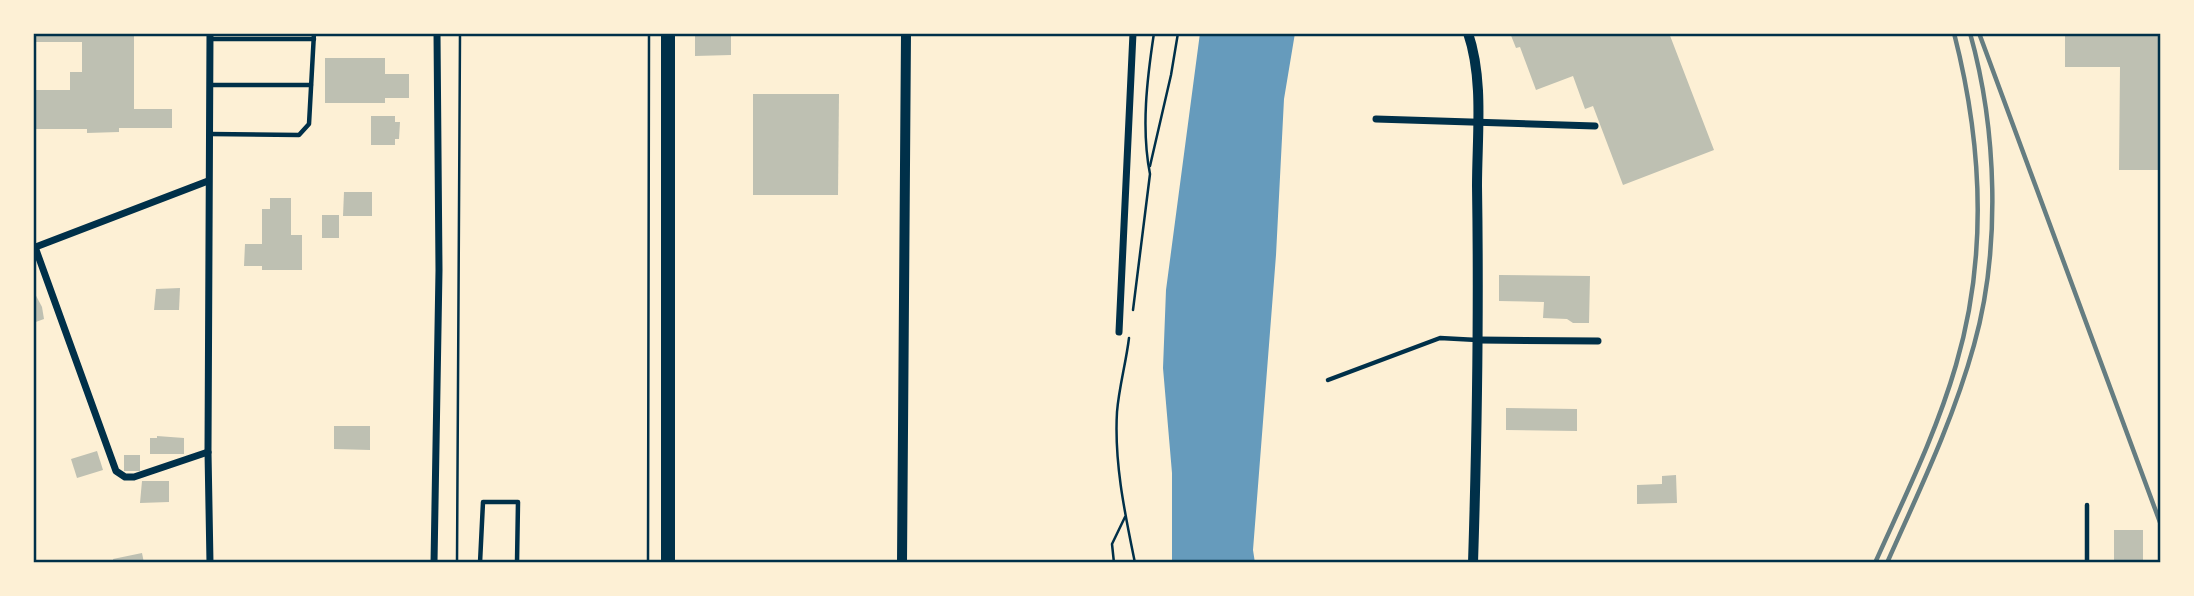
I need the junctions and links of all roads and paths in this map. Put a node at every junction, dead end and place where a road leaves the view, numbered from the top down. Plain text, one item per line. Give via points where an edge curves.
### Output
1 (437, 33) edge
2 (460, 33) edge
3 (649, 33) edge
4 (668, 33) edge
5 (906, 33) edge
6 (1133, 33) edge
7 (1154, 33) edge
8 (1178, 33) edge
9 (1468, 33) edge
10 (210, 36) edge
11 (314, 36) edge
12 (209, 85) junction
13 (311, 85) junction
14 (1376, 120) dead end
15 (1477, 122) junction
16 (1595, 126) dead end
17 (209, 134) junction
18 (1149, 169) junction
19 (208, 181) junction
20 (34, 248) edge
21 (1132, 318) dead end
22 (1130, 331) dead end
23 (1119, 332) dead end
24 (1479, 340) junction
25 (1598, 341) dead end
26 (1328, 380) dead end
27 (208, 452) junction
28 (2087, 505) dead end
29 (1125, 517) junction
30 (210, 563) edge
31 (434, 563) edge
32 (457, 563) edge
33 (480, 563) edge
34 (517, 563) edge
35 (648, 563) edge
36 (668, 563) edge
37 (902, 563) edge
38 (1114, 563) edge
39 (1135, 563) edge
40 (1474, 563) edge
41 (2087, 563) edge

1 - 31 street
2 - 32 path
3 - 35 path
4 - 36 highway
5 - 37 street
6 - 23 street
7 - 18 path via 1145,122
8 - 18 path
9 - 15 street via 1479,79
10 - 11 lane
10 - 12 street
11 - 13 lane
12 - 13 lane
12 - 17 street
13 - 17 lane via 309,124 299,135
14 - 15 street
15 - 16 street
15 - 24 street
17 - 19 street
18 - 21 path
19 - 20 street
19 - 27 street
20 - 27 street via 116,471 134,477
22 - 29 path via 1117,415
24 - 25 street
24 - 26 lane via 1440,338
24 - 40 street
27 - 30 street
28 - 41 lane
29 - 38 path via 1112,544
29 - 39 path
33 - 34 lane via 483,502 518,502

